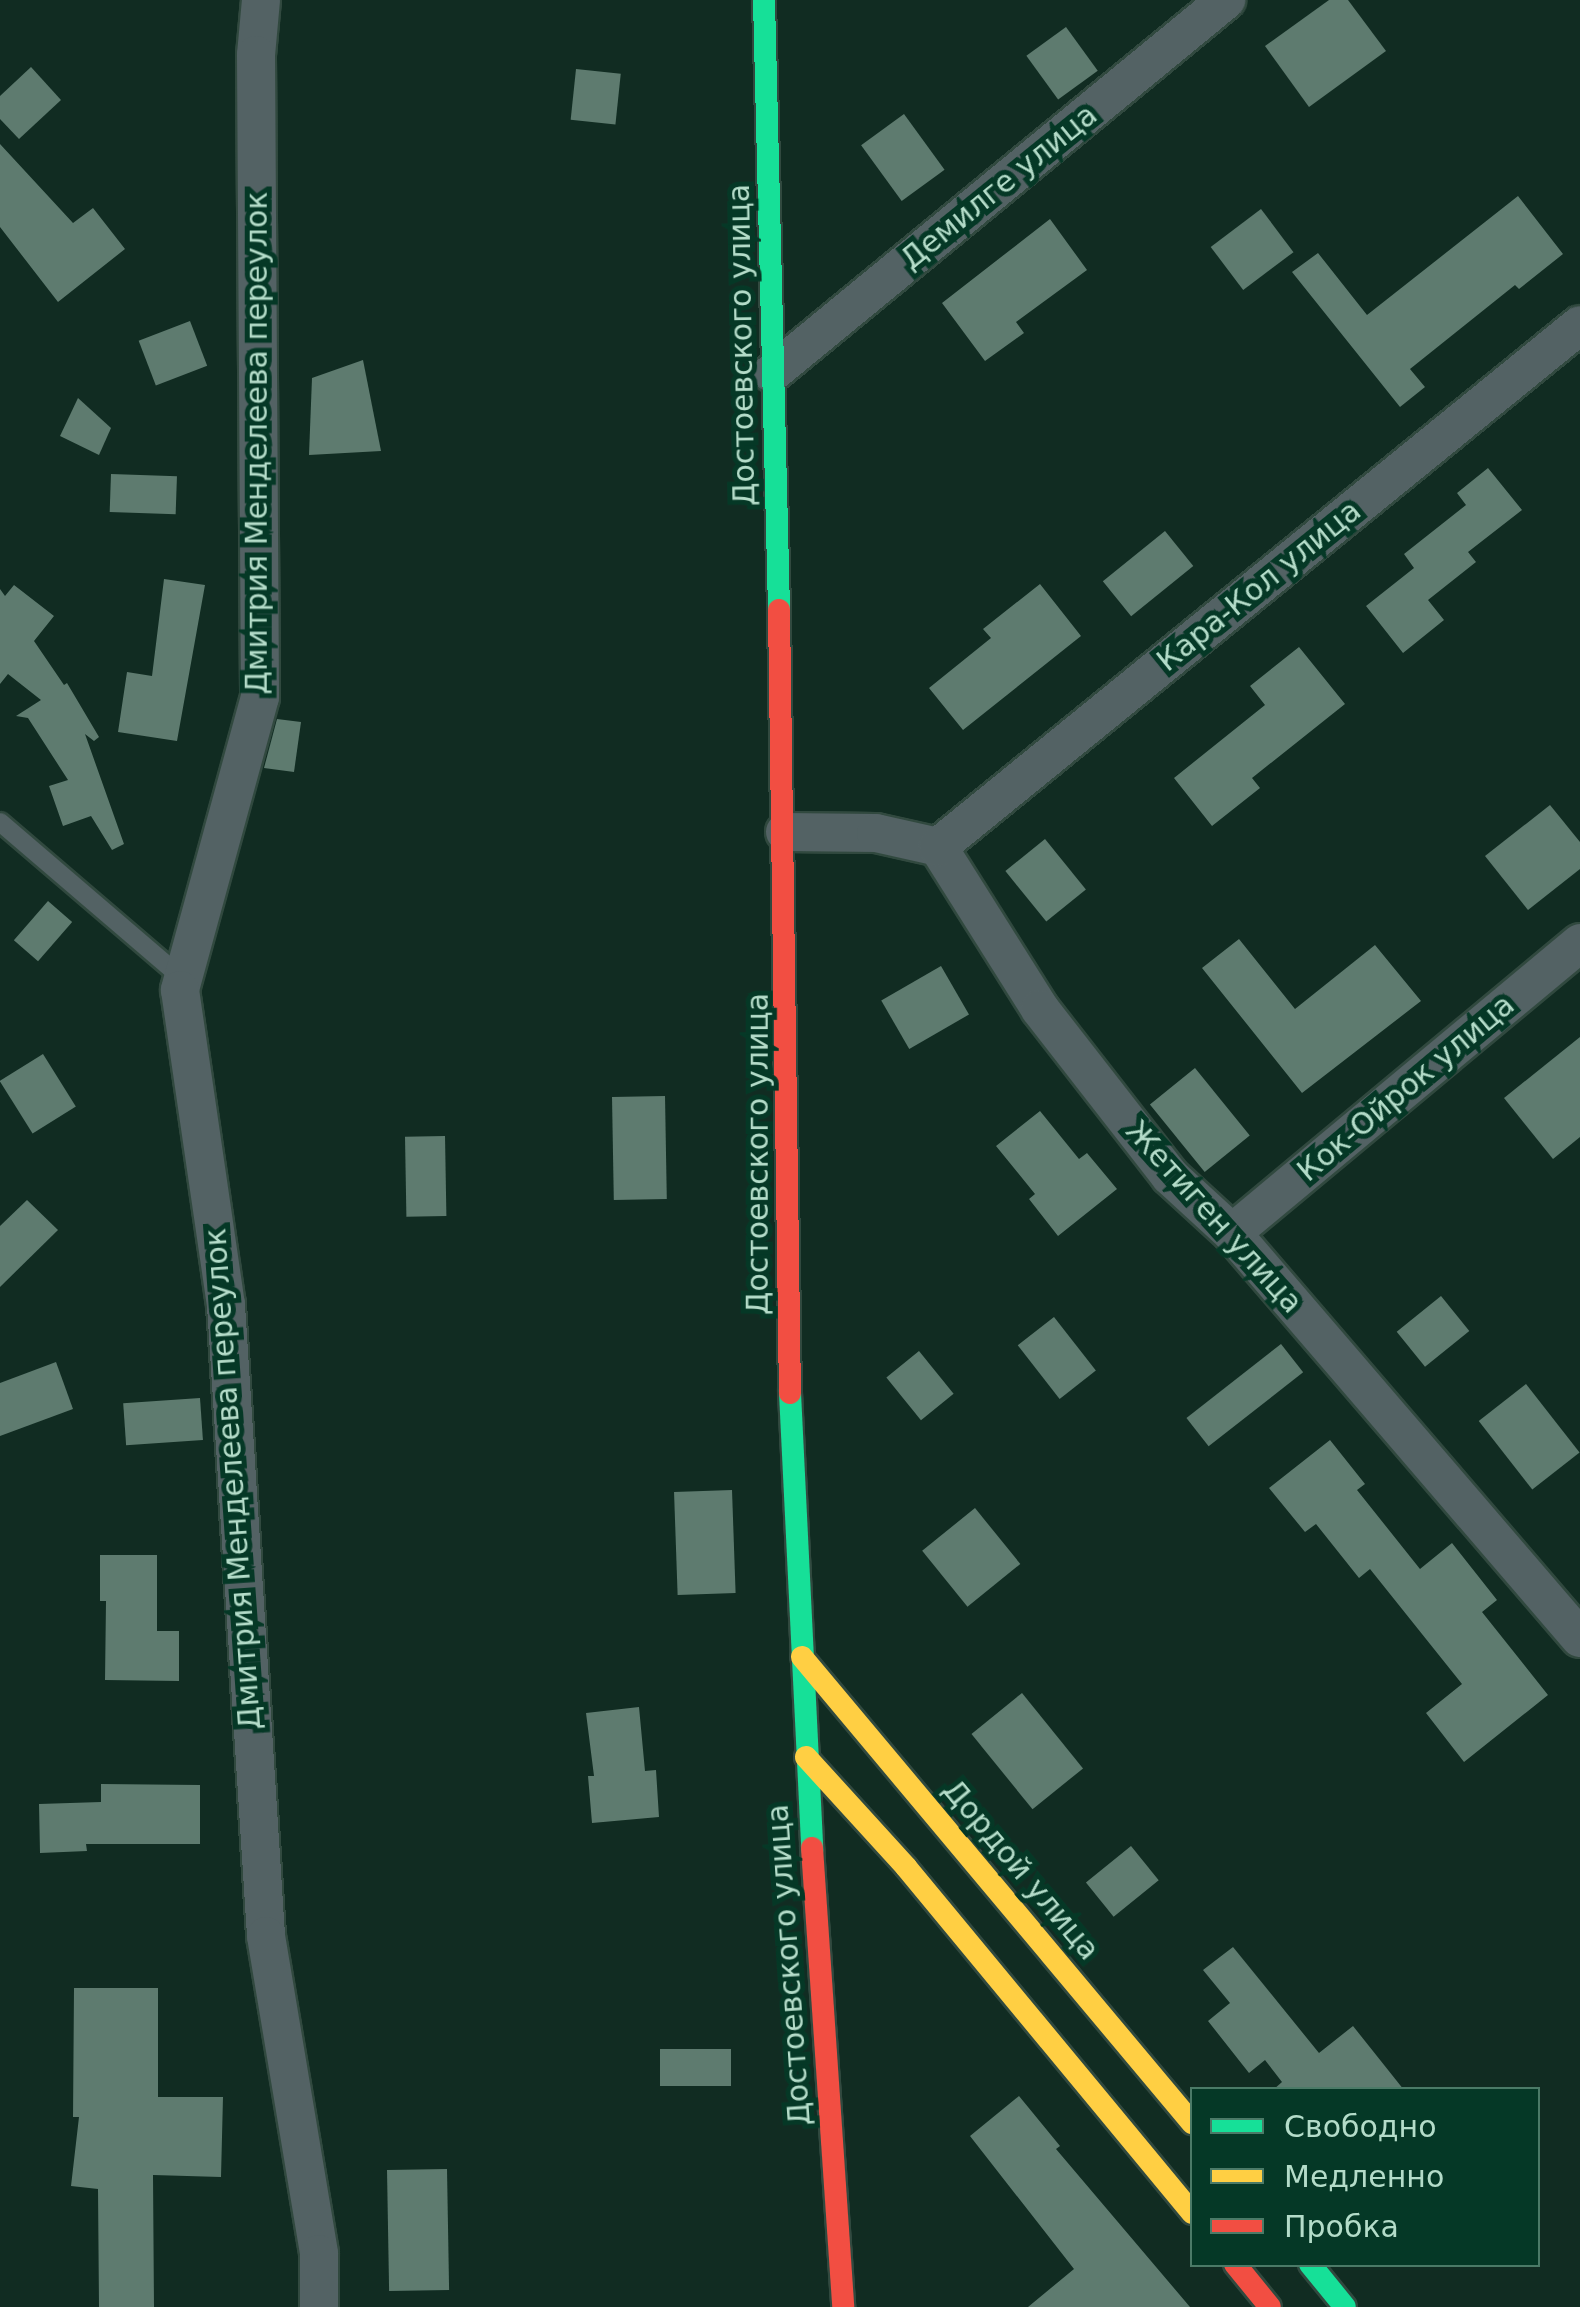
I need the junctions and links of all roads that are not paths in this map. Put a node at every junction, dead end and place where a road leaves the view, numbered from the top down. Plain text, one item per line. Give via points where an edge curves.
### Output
1 (261, 0) edge
2 (764, 0) edge
3 (1226, 0) edge
4 (1580, 325) edge
5 (772, 373) junction
6 (0, 822) edge
7 (785, 832) junction
8 (938, 847) junction
9 (1580, 943) edge
10 (183, 979) junction
11 (1232, 1233) junction
12 (1580, 1638) edge
13 (802, 1657) junction
14 (886, 1754) junction
15 (806, 1757) junction
16 (906, 1868) junction
17 (816, 1911) junction
18 (1190, 2121) edge
19 (1190, 2211) edge
20 (1237, 2267) edge
21 (1312, 2267) edge
22 (319, 2307) edge
23 (842, 2307) edge
24 (1270, 2307) edge
25 (1345, 2307) edge

1 - 10 street, Дмитрия Менделеева переулок via 260,698
2 - 5 street, Достоевского улица
3 - 5 street, Демилге улица
4 - 8 street, Кара-Кол улица
5 - 7 street, Достоевского улица
6 - 10 lane
7 - 8 street via 876,833
7 - 13 street, Достоевского улица via 790,1401
8 - 11 street, Жетиген улица via 1040,1009 1170,1176
9 - 11 street, Кок-Ойрок улица
10 - 22 street, Дмитрия Менделеева переулок via 226,1305 266,1936 319,2254
11 - 12 street, Жетиген улица
13 - 14 street, Дордой улица
13 - 15 street, Достоевского улица
14 - 15 street
14 - 18 street, Дордой улица
15 - 16 street
15 - 17 street, Достоевского улица
16 - 17 street via 849,1866
16 - 19 street
17 - 23 street, Достоевского улица
20 - 24 street
21 - 25 street

